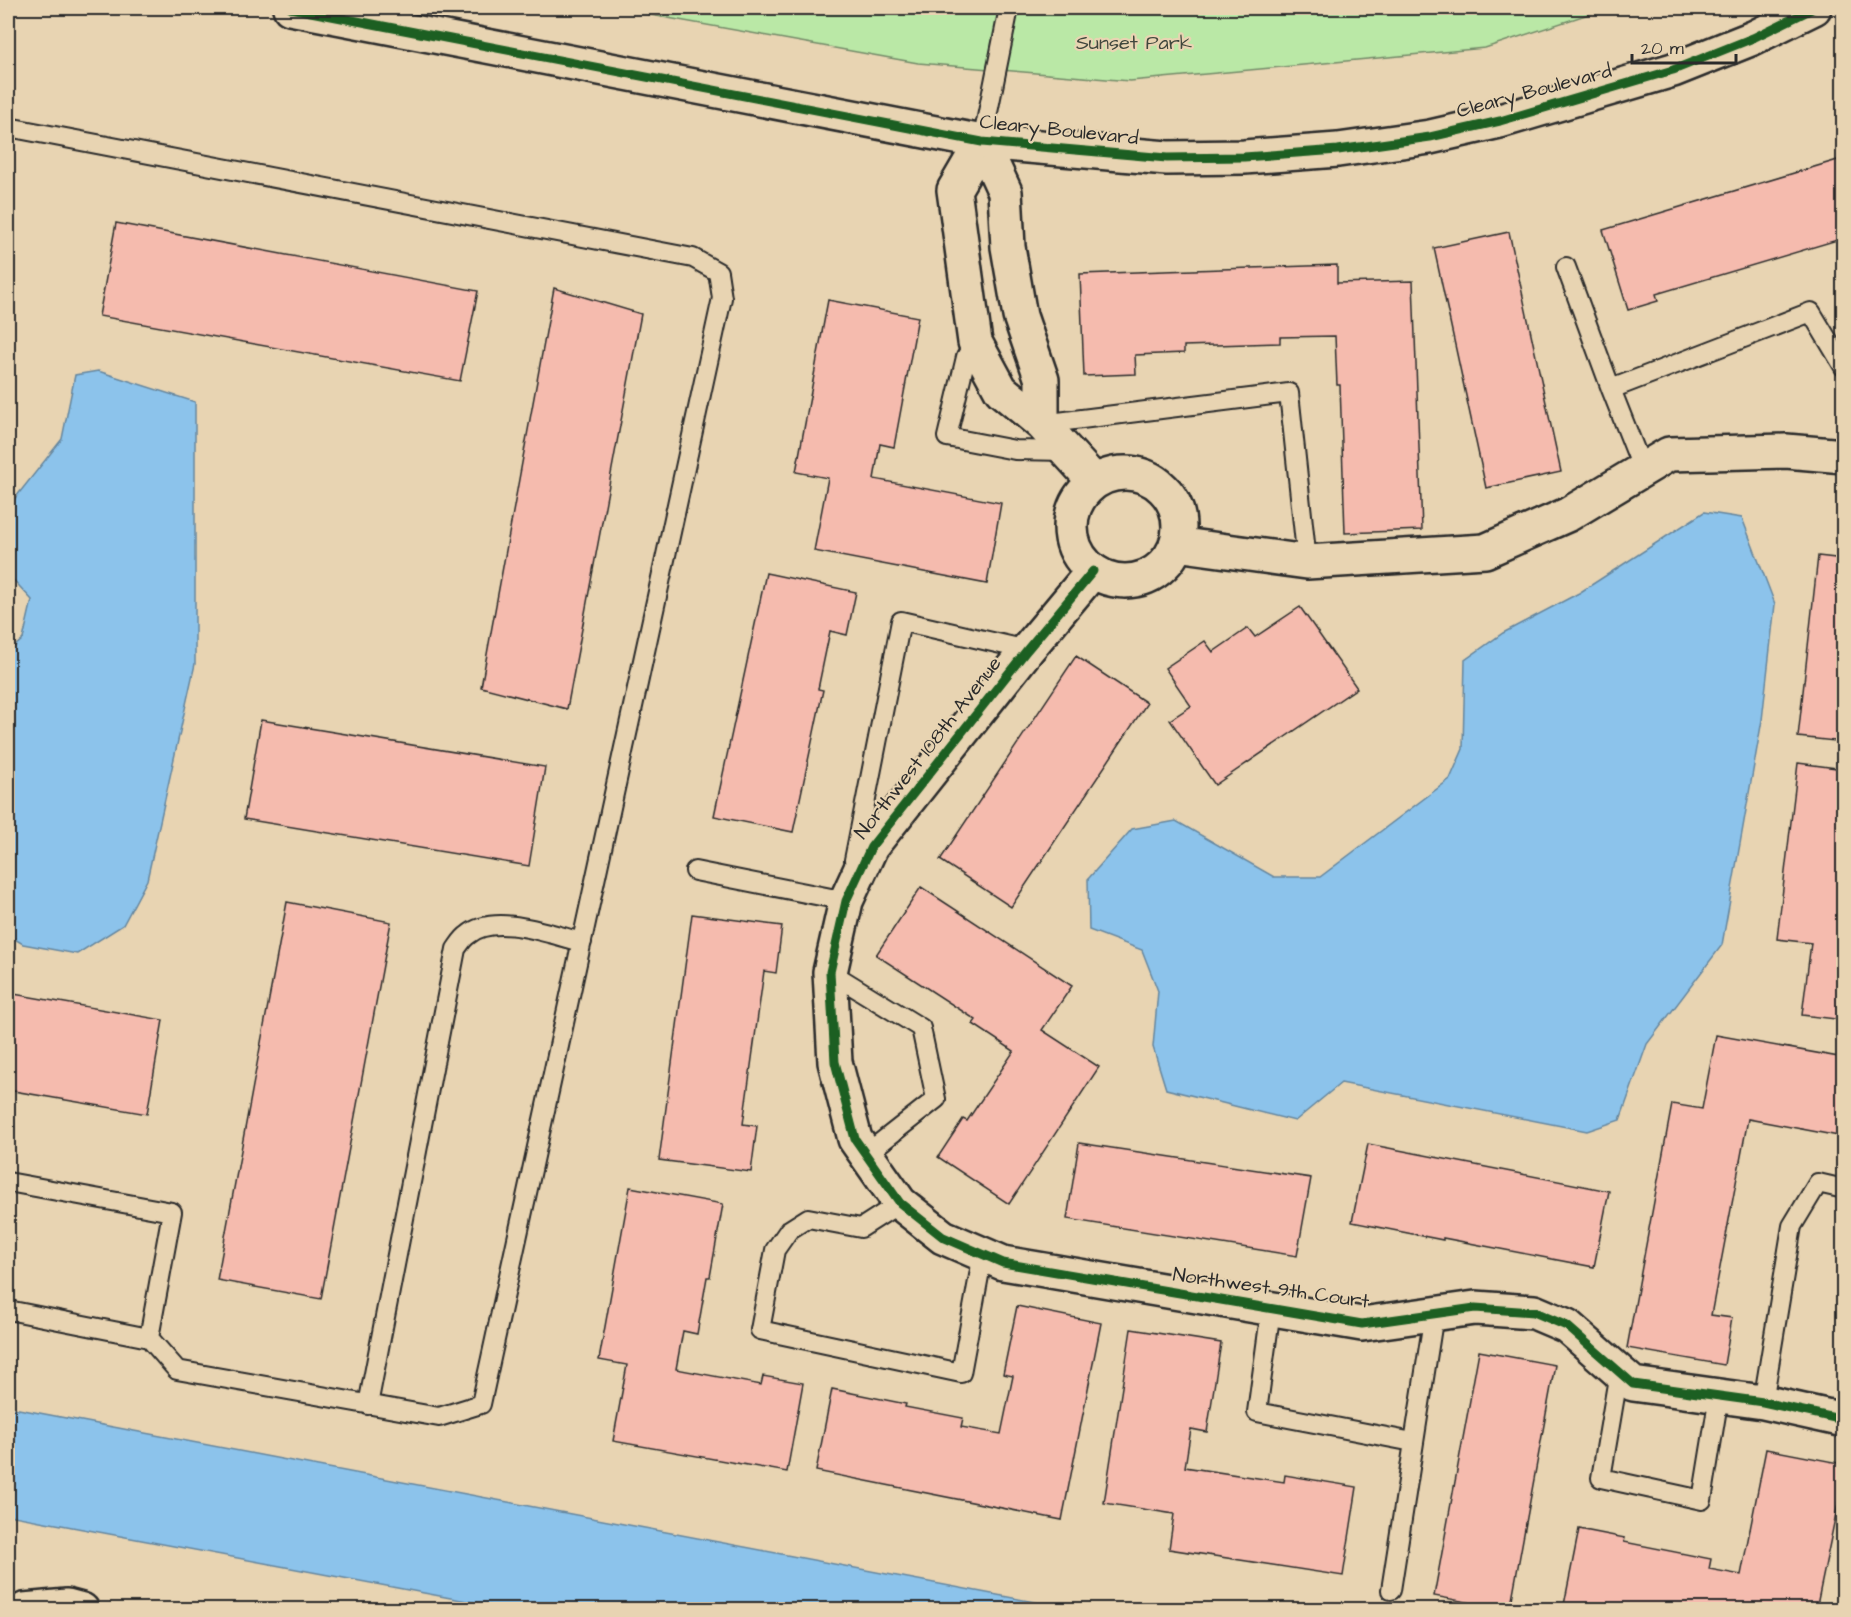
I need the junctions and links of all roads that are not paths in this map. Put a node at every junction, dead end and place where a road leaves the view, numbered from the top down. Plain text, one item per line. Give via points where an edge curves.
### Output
1 (290, 8) edge
2 (1009, 8) edge
3 (1814, 8) edge
4 (8, 127) edge
5 (982, 142) junction
6 (1566, 267) dead end
7 (975, 342) junction
8 (1844, 367) edge
9 (1611, 389) junction
10 (1042, 424) junction
11 (1066, 451) junction
12 (1844, 456) edge
13 (1643, 470) junction
14 (1095, 482) junction
15 (1176, 544) junction
16 (1307, 561) junction
17 (1093, 571) junction
18 (1027, 650) junction
19 (694, 871) dead end
20 (846, 901) junction
21 (582, 942) junction
22 (830, 972) junction
23 (866, 1154) junction
24 (8, 1182) edge
25 (1844, 1189) edge
26 (900, 1203) junction
27 (983, 1254) junction
28 (1272, 1309) junction
29 (8, 1310) edge
30 (1434, 1314) junction
31 (149, 1338) junction
32 (1619, 1372) junction
33 (1719, 1396) junction
34 (1763, 1402) junction
35 (368, 1405) junction
36 (1844, 1420) edge
37 (1413, 1442) junction
38 (1390, 1590) dead end
39 (24, 1610) edge
40 (82, 1610) edge

1 - 5 street, Cleary Boulevard
2 - 5 lane
3 - 5 street, Cleary Boulevard via 1673,70 1521,116 1430,137 1338,150 1167,158
4 - 21 lane via 693,258 718,272 722,298
5 - 7 street via 954,190
5 - 10 street via 1005,192 1008,247 1020,316 1042,380
6 - 9 lane
7 - 10 street via 1001,390
7 - 11 lane via 966,357 947,437 1015,450
8 - 9 lane via 1810,312
9 - 13 lane
10 - 11 street
10 - 16 lane via 1290,393
11 - 14 street
12 - 13 street via 1786,451 1669,454
13 - 16 street via 1569,514 1485,551
14 - 15 street via 1113,474 1131,473 1154,481 1168,494 1177,511
14 - 17 street via 1082,495 1071,522 1072,541
15 - 16 street
15 - 17 street via 1167,561 1136,580 1110,579
17 - 18 street, Northwest 108th Avenue
18 - 20 street, Northwest 108th Avenue via 871,847
18 - 20 lane via 901,621
19 - 20 lane
20 - 22 street, Northwest 108th Avenue
21 - 35 lane via 481,1404 439,1417
21 - 35 lane via 500,925 482,927 456,949
22 - 23 street, Northwest 108th Avenue via 835,1062 855,1139
22 - 23 lane via 921,1028 936,1098
23 - 26 street, Northwest 108th Avenue
24 - 31 lane via 172,1212
25 - 34 lane via 1818,1183 1792,1226
26 - 27 street, Northwest 9th Court via 943,1237
26 - 27 lane via 861,1228 808,1218 789,1230 774,1250 760,1330 961,1373
27 - 28 street, Northwest 9th Court via 1003,1263
28 - 30 street, Northwest 9th Court via 1362,1324
28 - 37 lane via 1257,1413
29 - 31 lane
30 - 32 street, Northwest 9th Court via 1474,1308 1534,1312 1568,1326
30 - 37 lane
31 - 35 lane via 177,1370
32 - 33 street, Northwest 9th Court via 1633,1384
32 - 33 lane via 1601,1478 1702,1500
33 - 34 street, Northwest 9th Court
34 - 36 street, Northwest 9th Court
37 - 38 lane
39 - 40 street via 67,1606

